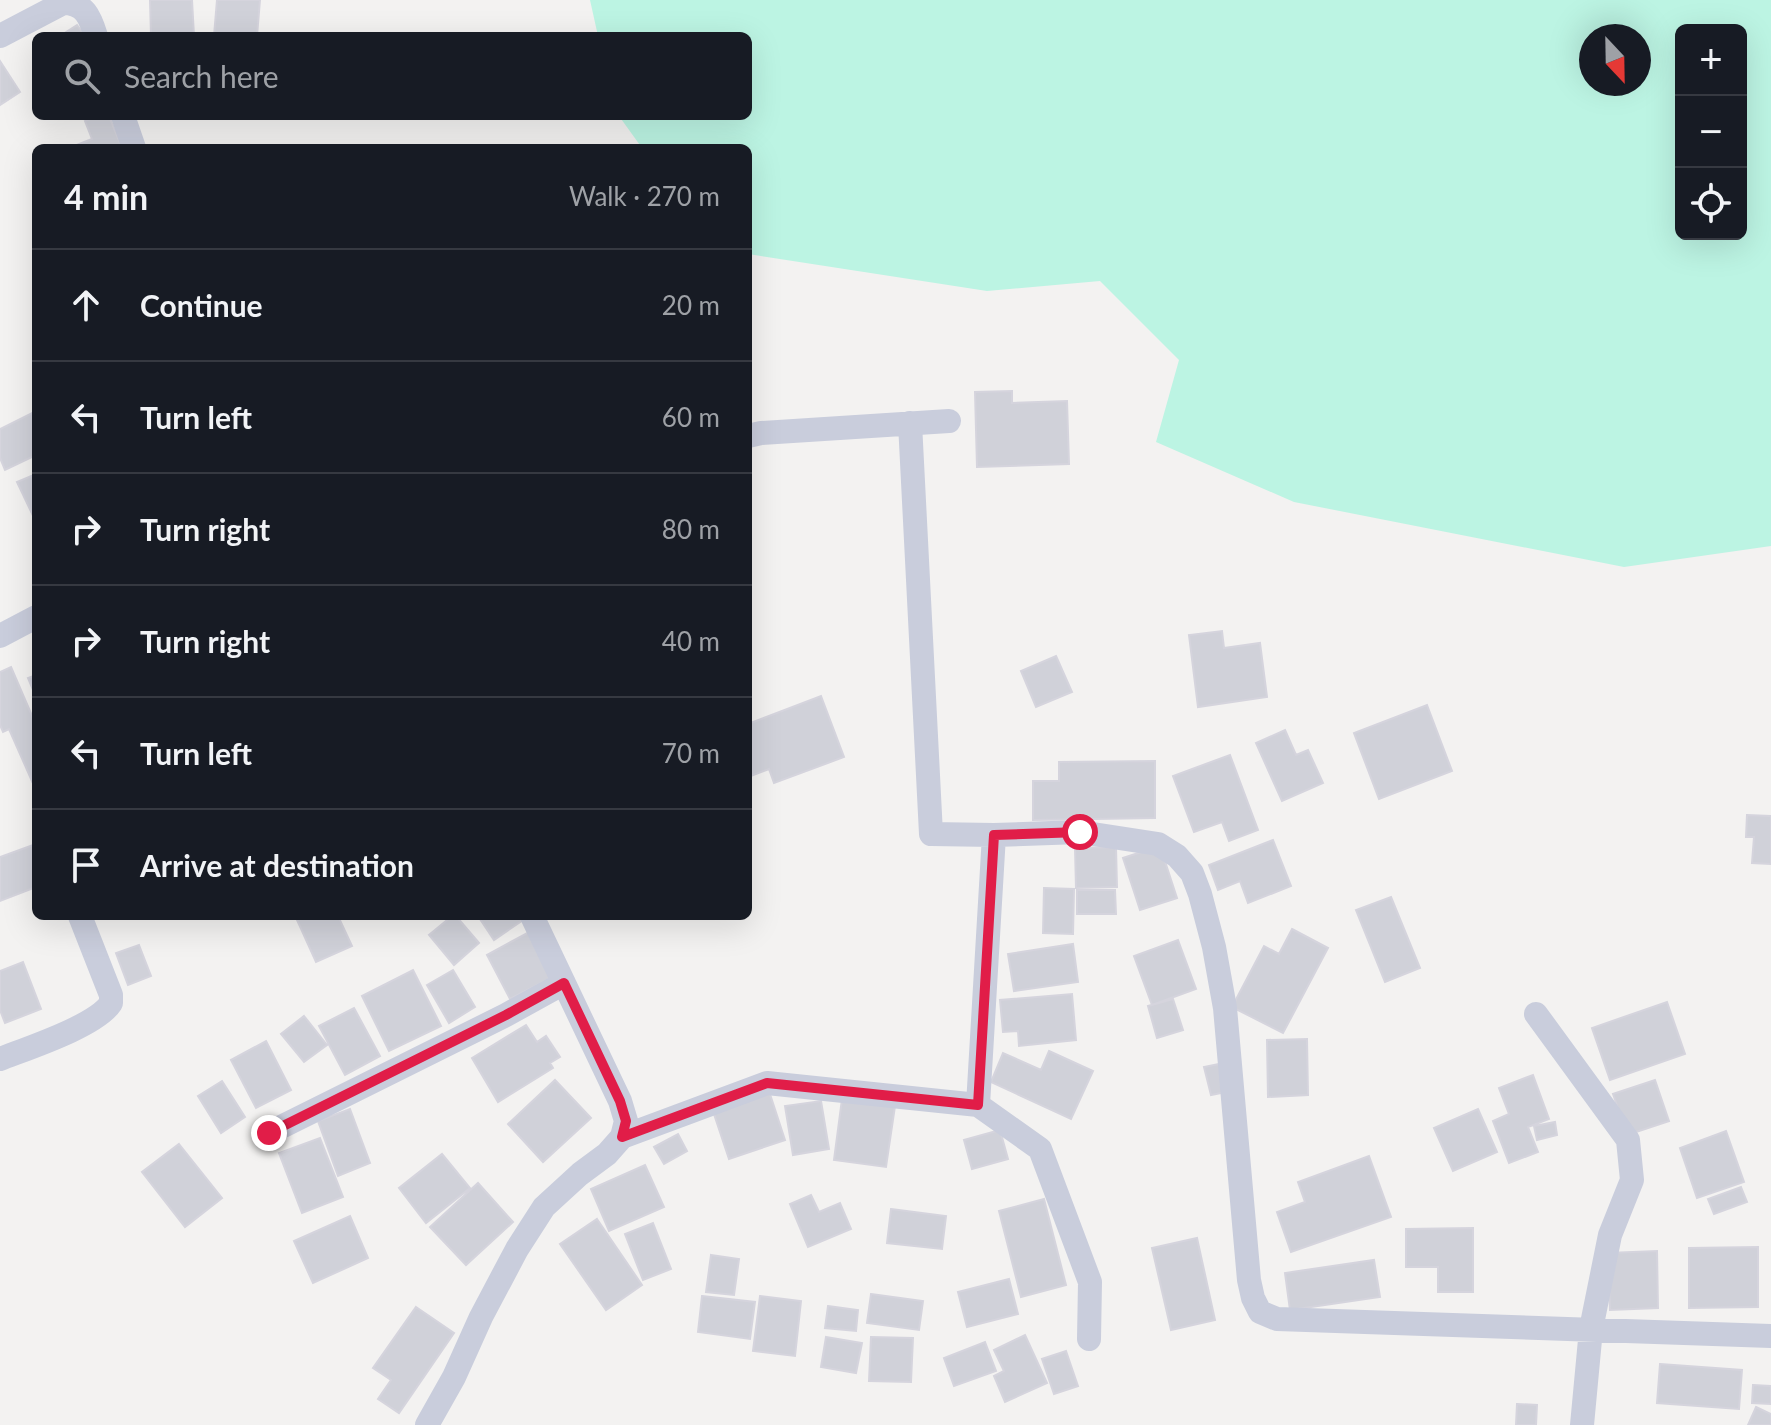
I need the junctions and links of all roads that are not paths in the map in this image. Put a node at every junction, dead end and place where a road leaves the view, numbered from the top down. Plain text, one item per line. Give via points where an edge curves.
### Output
1 (94, 32) edge
2 (0, 36) edge
3 (124, 120) edge
4 (133, 144) edge
5 (949, 421) dead end
6 (910, 423) junction
7 (752, 436) edge
8 (32, 619) edge
9 (0, 636) edge
10 (994, 835) junction
11 (82, 920) edge
12 (534, 920) edge
13 (564, 983) junction
14 (1536, 1014) dead end
15 (0, 1059) edge
16 (978, 1105) junction
17 (269, 1133) dead end
18 (622, 1137) junction
19 (1591, 1329) junction
20 (1771, 1336) edge
21 (1089, 1339) dead end
22 (427, 1425) edge
23 (1582, 1425) edge

1 - 2 street via 85,10 63,3
3 - 4 street
5 - 6 street
6 - 7 street
6 - 10 street via 931,834
8 - 9 street
10 - 16 street
10 - 19 street via 1080,832 1158,844 1192,873 1225,1008 1249,1280 1260,1312 1277,1319
11 - 15 street via 111,1003 84,1024
12 - 13 street
13 - 17 street
13 - 18 street via 620,1101 626,1121
14 - 19 street via 1628,1140 1632,1180 1610,1235
16 - 18 street via 767,1083
16 - 21 street via 1040,1149 1090,1282
18 - 22 street via 544,1207
19 - 20 street
19 - 23 street

